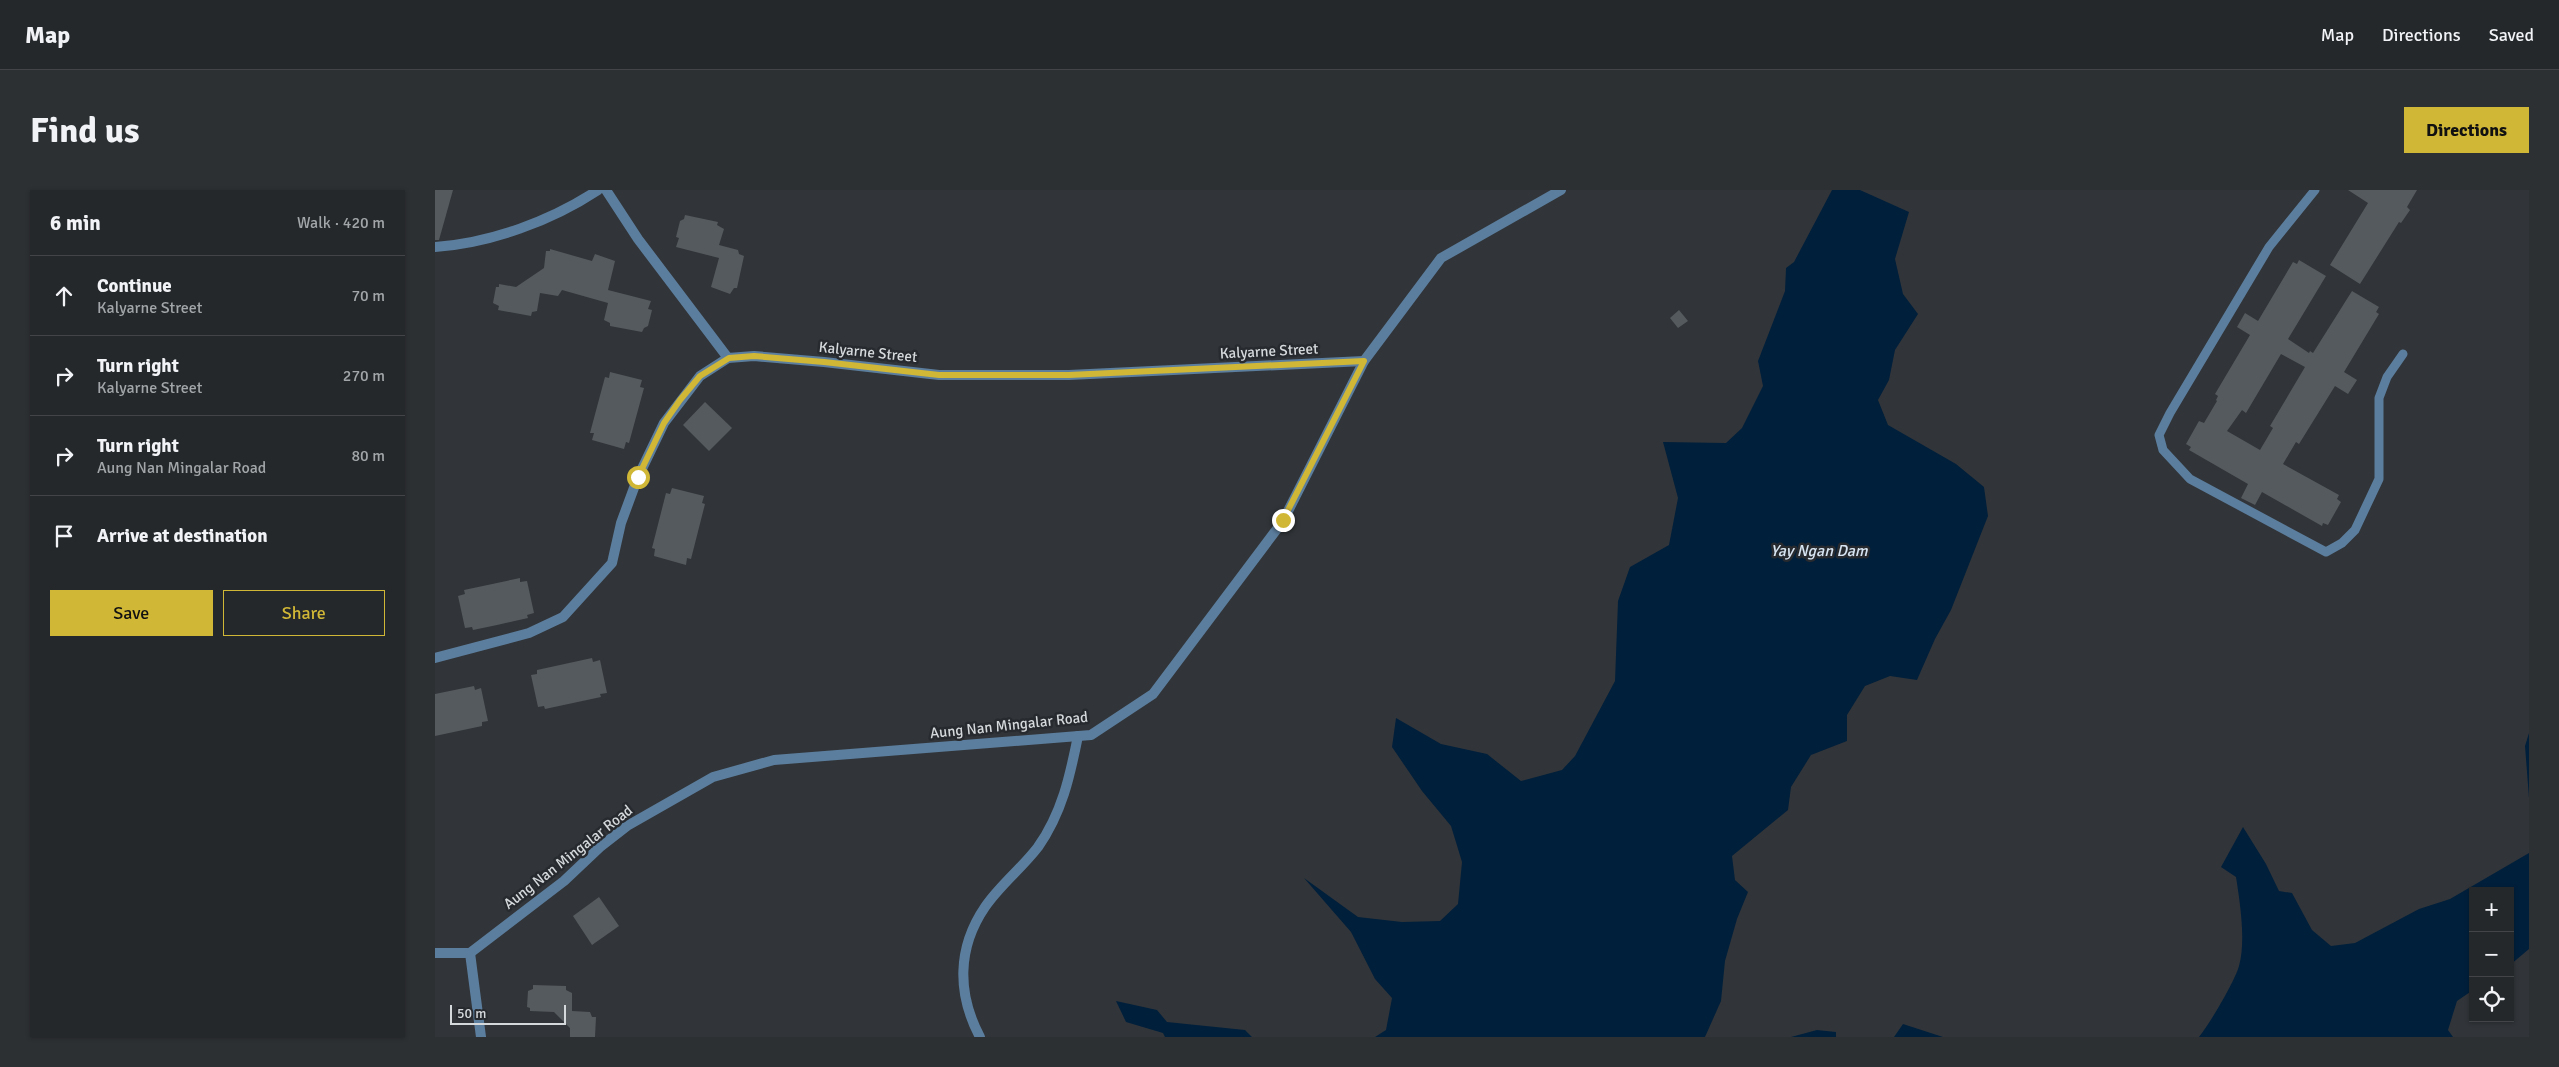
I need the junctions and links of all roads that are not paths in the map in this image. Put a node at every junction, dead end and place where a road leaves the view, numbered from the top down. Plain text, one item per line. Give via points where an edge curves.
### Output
1 (598, 190) edge
2 (606, 190) edge
3 (1561, 190) edge
4 (2315, 190) edge
5 (435, 247) edge
6 (2403, 354) dead end
7 (729, 358) junction
8 (1364, 361) junction
9 (435, 658) edge
10 (1078, 736) junction
11 (435, 953) edge
12 (469, 953) junction
13 (481, 1037) edge
14 (980, 1037) edge

1 - 5 street via 565,210 511,231 452,246
2 - 7 street
3 - 8 street, Aung Nan Mingalar Road via 1441,258
4 - 6 lane via 2269,247 2170,413 2159,435 2163,450 2189,479 2326,552 2355,530 2379,479 2379,398 2387,377
7 - 8 street, Kalyarne Street via 754,356 939,375 1069,375
7 - 9 street, Kalyarne Street via 700,376 664,423 638,477 621,523 612,563 563,618 529,633
8 - 10 street, Aung Nan Mingalar Road via 1283,520 1153,694 1091,735
10 - 12 street, Aung Nan Mingalar Road via 773,760 713,777 627,826 564,881
10 - 14 street via 1068,785 1058,813 1038,846 985,907 970,937 964,960 963,992
11 - 12 street
12 - 13 street

